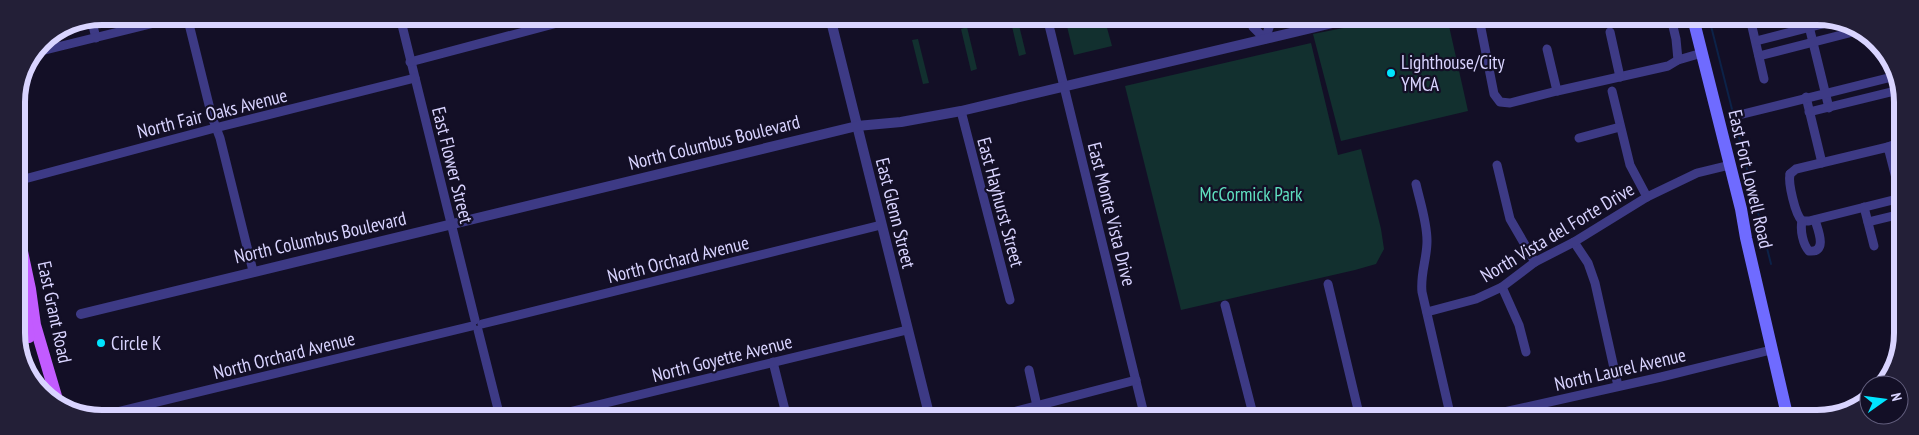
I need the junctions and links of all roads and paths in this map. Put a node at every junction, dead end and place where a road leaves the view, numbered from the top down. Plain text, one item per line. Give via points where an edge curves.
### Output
1 (147, 25) edge
2 (188, 25) edge
3 (402, 25) edge
4 (550, 25) edge
5 (832, 25) edge
6 (1049, 25) edge
7 (1253, 25) edge
8 (1269, 25) edge
9 (1324, 25) edge
10 (1480, 25) edge
11 (1673, 25) edge
12 (1695, 25) edge
13 (1752, 25) edge
14 (1799, 25) edge
15 (1809, 25) edge
16 (93, 26) edge
17 (1610, 32) dead end
18 (1850, 33) edge
19 (96, 38) junction
20 (1265, 39) junction
21 (1756, 40) junction
22 (1813, 43) junction
23 (46, 50) edge
24 (1546, 50) dead end
25 (1702, 53) junction
26 (1759, 56) junction
27 (1678, 60) junction
28 (410, 62) junction
29 (1620, 77) junction
30 (1890, 77) edge
31 (415, 78) junction
32 (1764, 79) dead end
33 (1064, 87) junction
34 (1557, 91) junction
35 (1612, 91) dead end
36 (1893, 91) edge
37 (1825, 92) junction
38 (1806, 97) junction
39 (1829, 108) junction
40 (961, 111) junction
41 (1809, 112) junction
42 (1743, 114) dead end
43 (857, 126) junction
44 (1620, 127) junction
45 (216, 128) junction
46 (1579, 138) dead end
47 (1894, 145) edge
48 (1888, 147) junction
49 (1822, 163) junction
50 (1497, 165) dead end
51 (1730, 165) junction
52 (1894, 171) edge
53 (25, 179) edge
54 (1416, 184) dead end
55 (1647, 197) junction
56 (1894, 200) edge
57 (1864, 207) junction
58 (1894, 216) edge
59 (1815, 220) junction
60 (1802, 221) junction
61 (1868, 222) junction
62 (451, 224) junction
63 (881, 225) junction
64 (1574, 242) junction
65 (1874, 246) dead end
66 (1535, 262) junction
67 (25, 266) edge
68 (253, 271) junction
69 (1328, 284) dead end
70 (1502, 287) junction
71 (1010, 300) dead end
72 (1225, 305) dead end
73 (1427, 312) junction
74 (81, 314) dead end
75 (477, 325) junction
76 (26, 327) edge
77 (907, 330) junction
78 (1771, 350) junction
79 (1526, 352) dead end
80 (773, 362) junction
81 (1029, 370) dead end
82 (1136, 380) junction
83 (44, 383) edge
84 (1618, 386) junction
85 (54, 393) edge
86 (1037, 406) junction
87 (125, 410) edge
88 (498, 410) edge
89 (577, 410) edge
90 (785, 410) edge
91 (928, 410) edge
92 (1021, 410) edge
93 (1143, 410) edge
94 (1252, 410) edge
95 (1358, 410) edge
96 (1449, 410) edge
97 (1512, 410) edge
98 (1786, 410) edge

1 - 19 street
2 - 45 street
3 - 28 street, East Flower Street
4 - 28 street
5 - 43 street, East Glenn Street
6 - 33 street, East Monte Vista Drive
7 - 20 street
8 - 20 street
9 - 20 street, North Columbus Boulevard
10 - 34 street via 1494,94 1500,102 1510,103
11 - 27 street
12 - 25 main road, East Fort Lowell Road
13 - 21 street
14 - 21 street
15 - 22 street
16 - 19 street
17 - 29 street
18 - 22 street
19 - 23 street
20 - 33 street, North Columbus Boulevard
21 - 26 street
22 - 26 street
22 - 37 street
24 - 34 street
25 - 27 street
25 - 51 main road, East Fort Lowell Road
26 - 32 street
27 - 29 street via 1668,66
28 - 31 street, East Flower Street
29 - 34 street
30 - 37 street
31 - 45 street, North Fair Oaks Avenue
31 - 62 street, East Flower Street
33 - 40 street, North Columbus Boulevard
33 - 82 street, East Monte Vista Drive
35 - 44 street
36 - 39 street
37 - 38 street
37 - 39 street
38 - 41 street
38 - 42 street
39 - 41 street
40 - 43 street, North Columbus Boulevard
40 - 71 street, East Hayhurst Street
41 - 49 street
43 - 62 street, North Columbus Boulevard
43 - 63 street, East Glenn Street
44 - 46 street
44 - 55 street via 1630,165
45 - 53 street, North Fair Oaks Avenue
45 - 68 street
47 - 48 street
48 - 49 street
48 - 52 street
49 - 60 street via 1788,173
50 - 66 street via 1510,219
51 - 55 street, North Vista del Forte Drive via 1697,173
51 - 78 main road, East Fort Lowell Road
54 - 73 street via 1427,233 1421,282
55 - 64 street, North Vista del Forte Drive
56 - 57 street
57 - 59 street
57 - 61 street
58 - 61 street
59 - 60 street
59 - 60 street via 1821,243 1815,251 1806,247
61 - 65 street
62 - 68 street, North Columbus Boulevard
62 - 75 street, East Flower Street
63 - 75 street, North Orchard Avenue
63 - 77 street, East Glenn Street
64 - 66 street, North Vista del Forte Drive
64 - 84 street via 1588,263 1595,282
66 - 70 street, North Vista del Forte Drive
67 - 76 main road, East Grant Road via 30,289
68 - 74 street, North Columbus Boulevard
69 - 95 street
70 - 73 street, North Vista del Forte Drive via 1476,299
70 - 79 street via 1520,326
72 - 94 street
73 - 96 street
75 - 87 street, North Orchard Avenue
75 - 88 street, East Flower Street
76 - 83 main road, East Grant Road
76 - 85 main road, East Grant Road
77 - 80 street, North Goyette Avenue
77 - 91 street, East Glenn Street
78 - 84 street, North Laurel Avenue
78 - 98 main road, East Fort Lowell Road
80 - 89 street, North Goyette Avenue
80 - 90 street
81 - 86 street
82 - 86 street
82 - 93 street, East Monte Vista Drive
84 - 97 street, North Laurel Avenue
86 - 92 street

